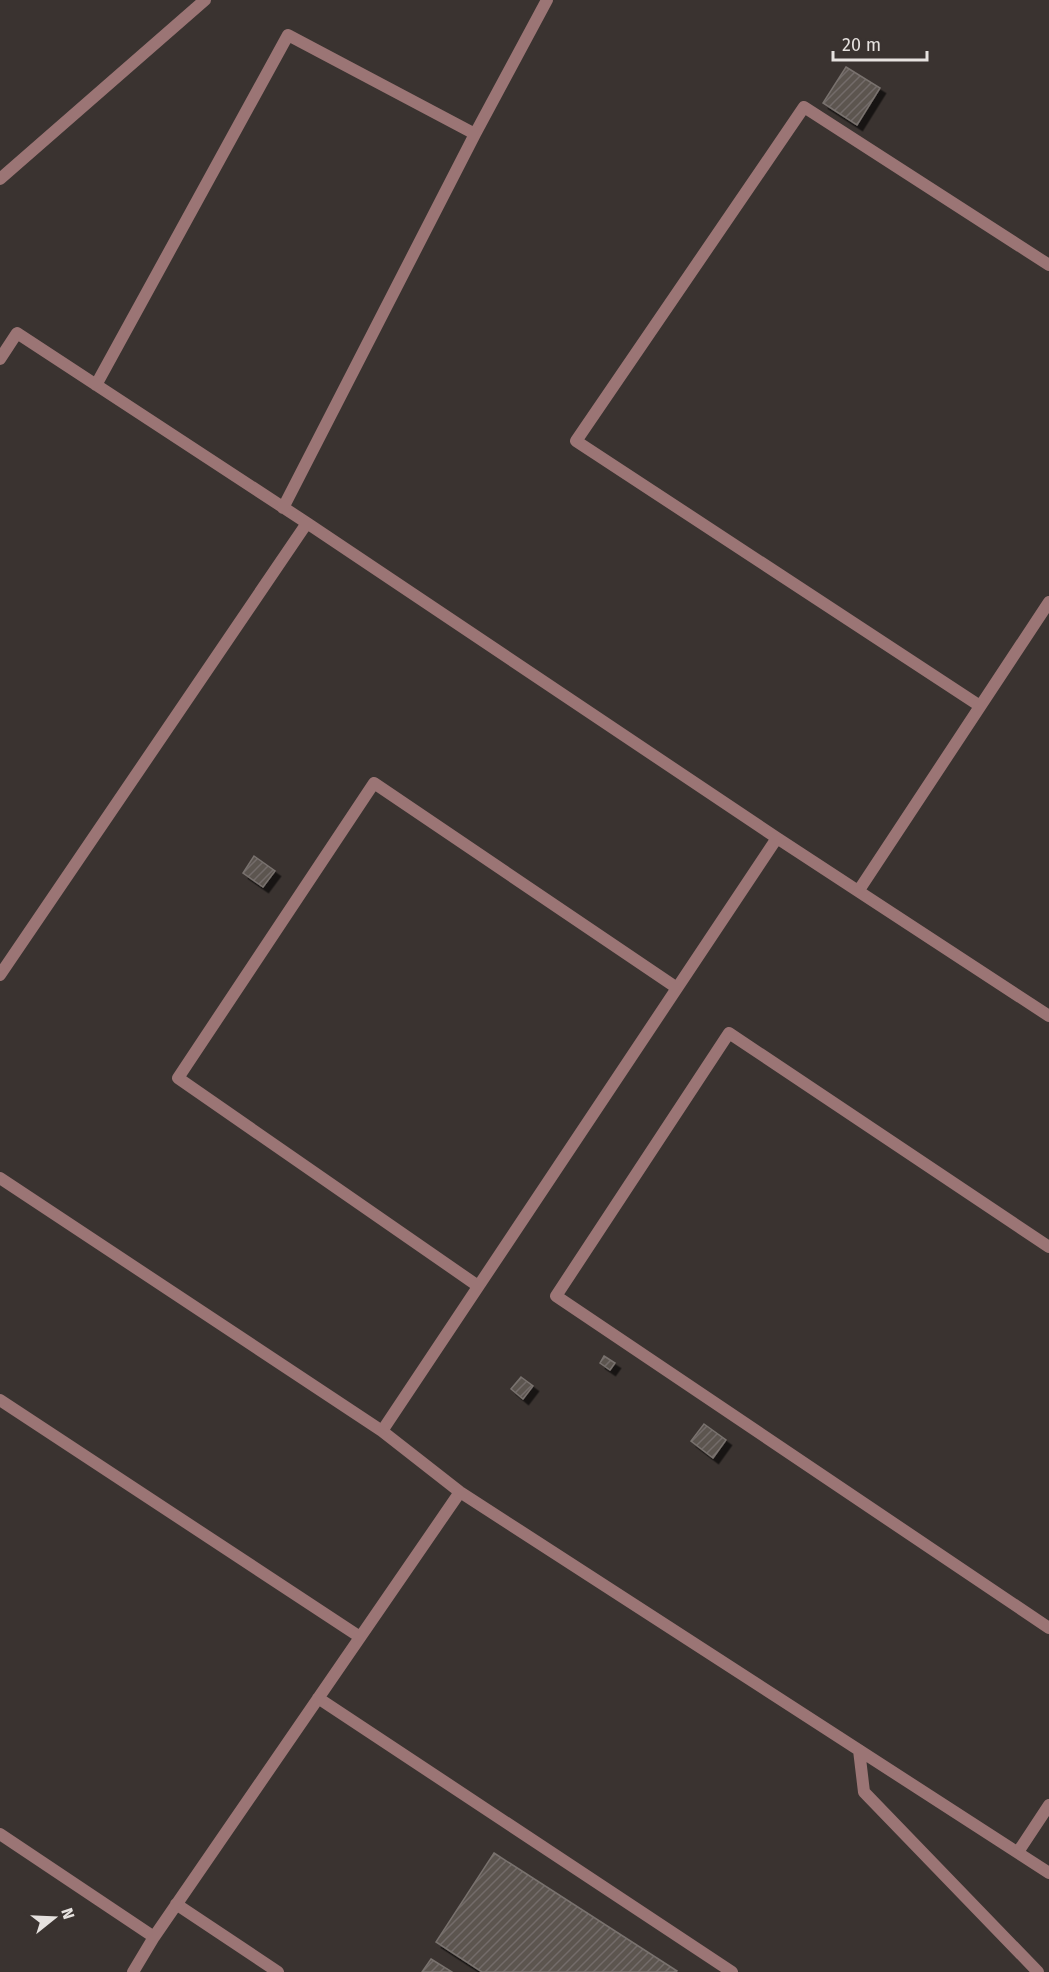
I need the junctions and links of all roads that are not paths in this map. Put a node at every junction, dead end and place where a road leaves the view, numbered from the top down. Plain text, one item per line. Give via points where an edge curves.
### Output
1 (205, 0) edge
2 (547, 0) edge
3 (475, 134) junction
4 (0, 179) edge
5 (1049, 265) edge
6 (0, 359) edge
7 (96, 385) junction
8 (284, 508) junction
9 (307, 523) junction
10 (1049, 602) edge
11 (980, 706) junction
12 (777, 838) junction
13 (859, 890) junction
14 (0, 975) edge
15 (677, 988) junction
16 (1049, 1016) edge
17 (0, 1178) edge
18 (1049, 1246) edge
19 (478, 1286) junction
20 (0, 1400) edge
21 (382, 1431) junction
22 (460, 1492) junction
23 (1049, 1628) edge
24 (360, 1637) junction
25 (318, 1698) junction
26 (859, 1750) junction
27 (1049, 1805) edge
28 (0, 1834) edge
29 (1018, 1852) junction
30 (1049, 1873) edge
31 (176, 1904) junction
32 (154, 1937) junction
33 (132, 1972) edge
34 (278, 1972) edge
35 (732, 1972) edge
36 (1038, 1972) edge

1 - 4 street
2 - 3 street
3 - 7 street via 288,35
3 - 8 street
5 - 11 street via 804,107 576,441
6 - 7 street via 17,333
7 - 8 street
8 - 9 street
9 - 12 street
9 - 14 street
10 - 11 street
11 - 13 street
12 - 13 street
12 - 15 street
13 - 16 street
15 - 19 street
15 - 19 street via 374,783 178,1078
17 - 21 street
18 - 23 street via 729,1033 556,1296
19 - 21 street
20 - 24 street
21 - 22 street
22 - 24 street
22 - 26 street
24 - 25 street
25 - 31 street
25 - 35 street
26 - 29 street
26 - 36 street via 864,1792
27 - 29 street
28 - 32 street
29 - 30 street
31 - 32 street
31 - 34 street
32 - 33 street

